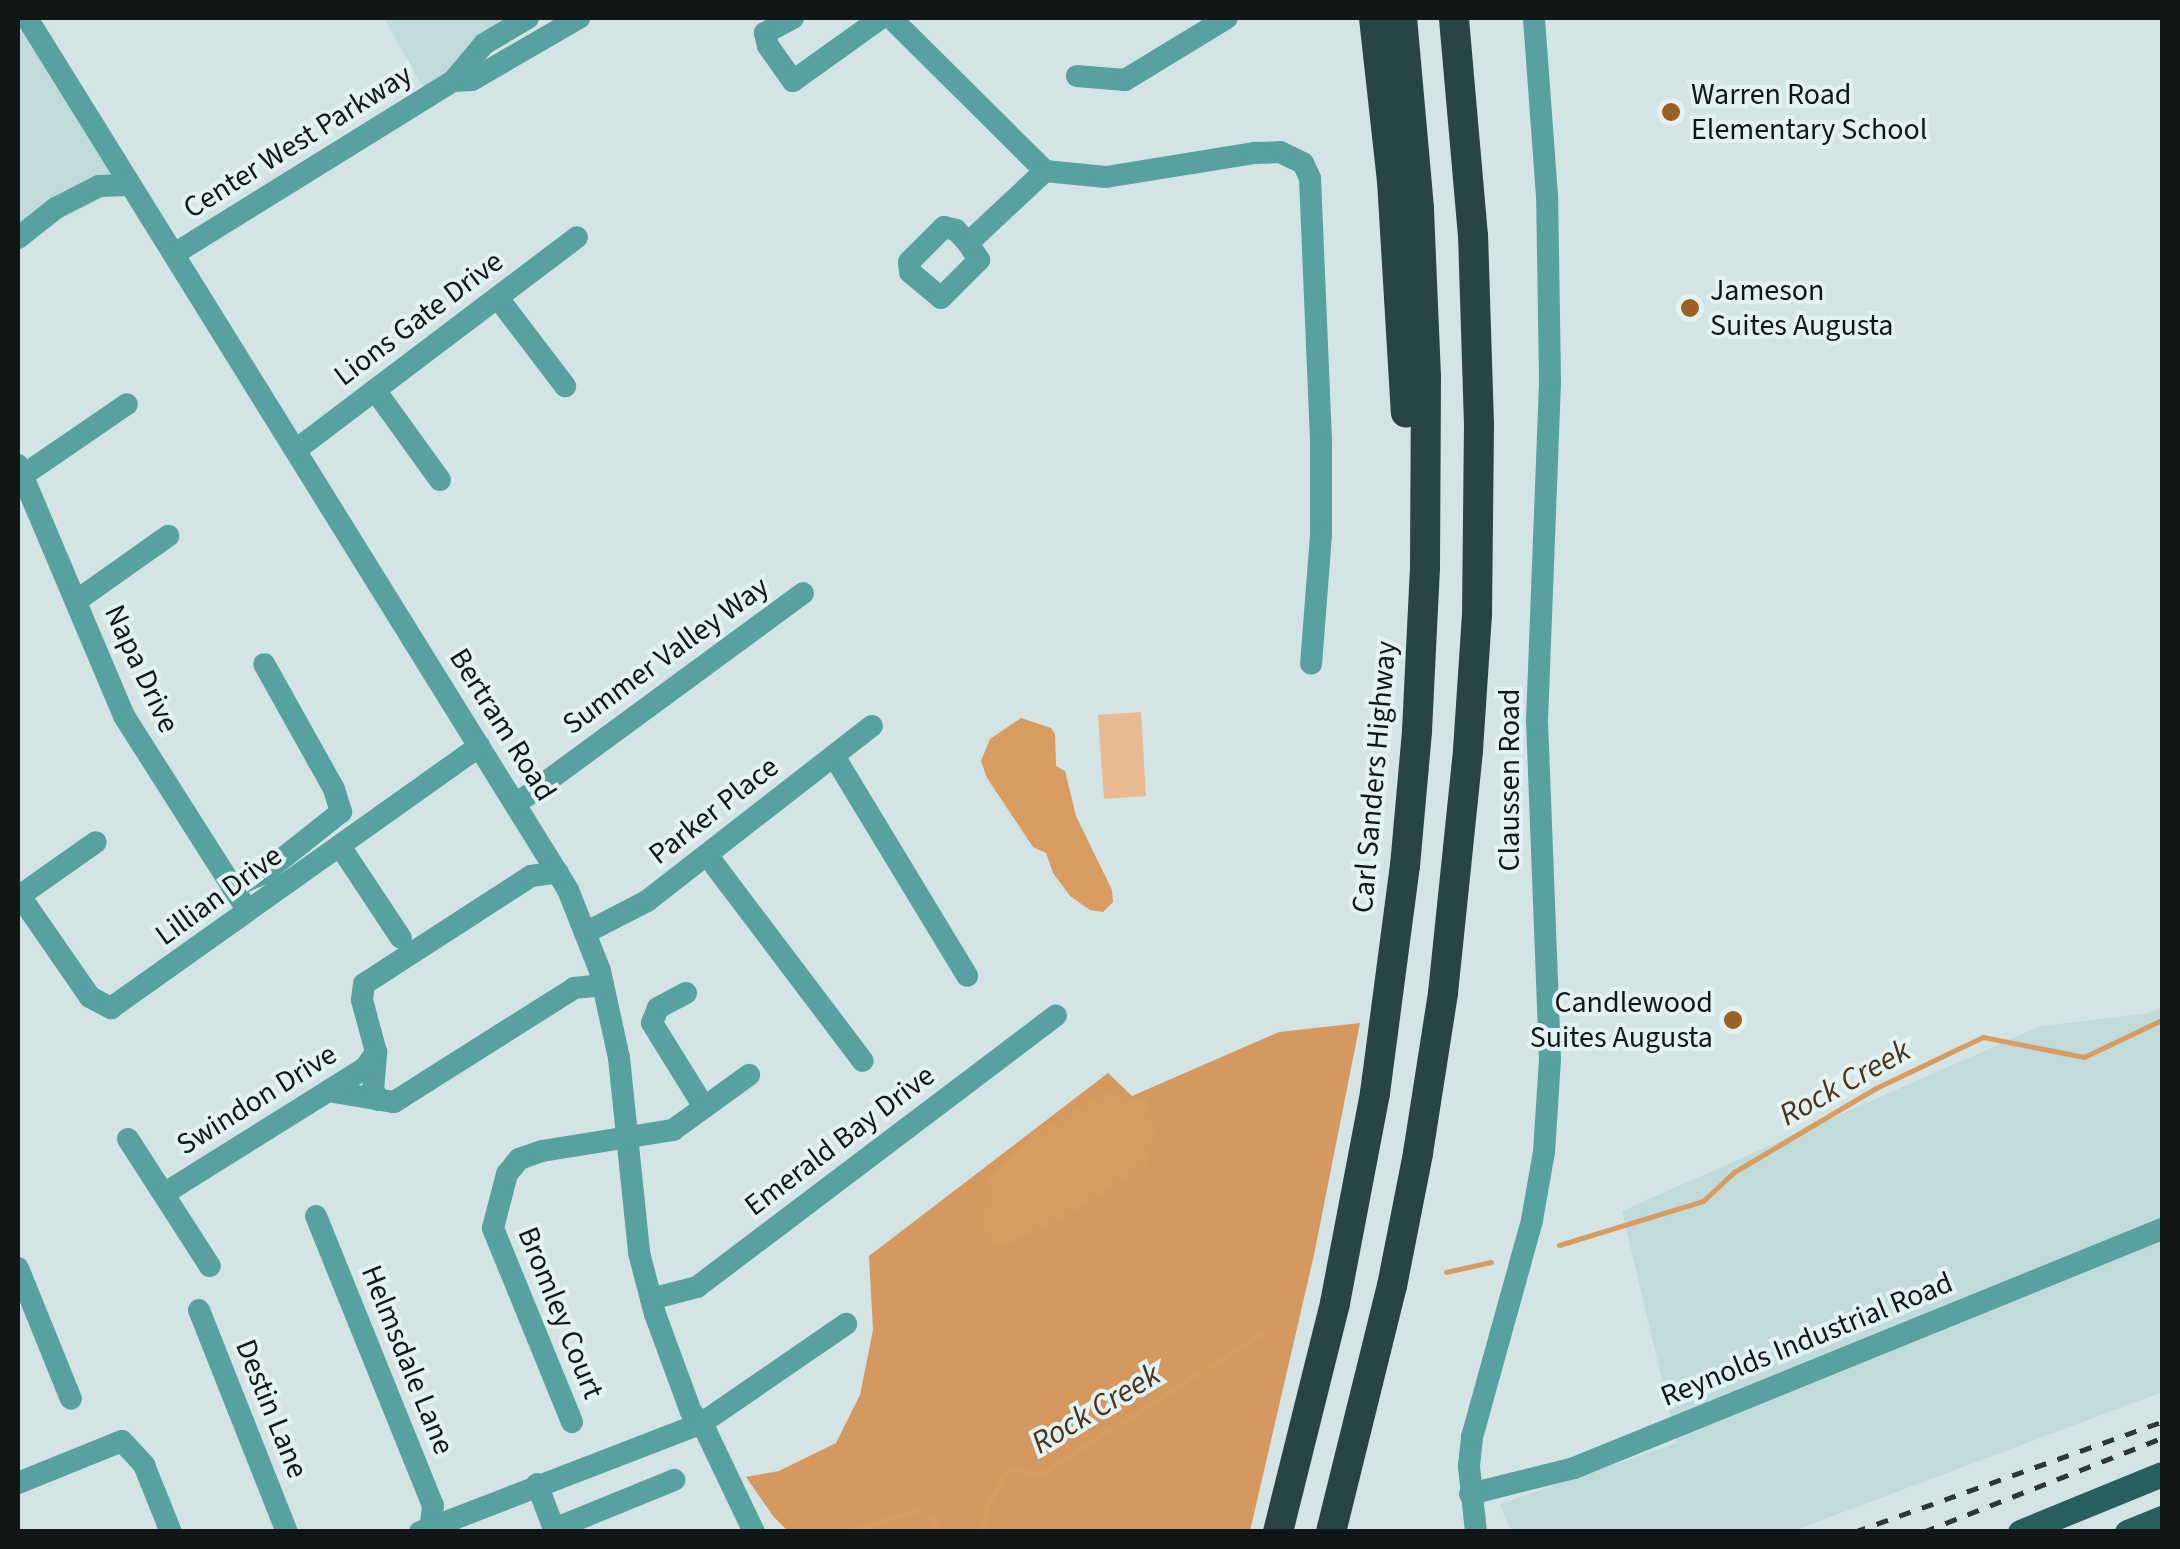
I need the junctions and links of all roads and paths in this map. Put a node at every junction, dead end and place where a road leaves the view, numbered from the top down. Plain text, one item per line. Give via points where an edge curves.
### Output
1 (27, 18) edge
2 (528, 18) edge
3 (578, 18) edge
4 (794, 18) edge
5 (881, 18) edge
6 (891, 18) edge
7 (1226, 18) edge
8 (1374, 18) edge
9 (1402, 18) edge
10 (1454, 18) edge
11 (1534, 18) edge
12 (1077, 76) dead end
13 (453, 81) junction
14 (1045, 171) junction
15 (129, 185) junction
16 (577, 237) dead end
17 (18, 238) edge
18 (968, 244) dead end
19 (174, 254) junction
20 (498, 298) junction
21 (565, 386) dead end
22 (375, 390) junction
23 (128, 404) dead end
24 (297, 448) junction
25 (20, 470) edge
26 (440, 480) dead end
27 (168, 536) dead end
28 (804, 593) dead end
29 (76, 601) junction
30 (264, 664) dead end
31 (1311, 664) dead end
32 (872, 726) dead end
33 (1417, 731) junction
34 (479, 746) junction
35 (834, 756) junction
36 (516, 804) junction
37 (96, 842) dead end
38 (340, 846) junction
39 (706, 854) junction
40 (558, 872) junction
41 (19, 897) edge
42 (585, 933) junction
43 (401, 938) dead end
44 (968, 976) dead end
45 (603, 985) junction
46 (686, 993) dead end
47 (1056, 1015) dead end
48 (376, 1052) junction
49 (863, 1061) dead end
50 (749, 1075) dead end
51 (328, 1091) junction
52 (378, 1100) junction
53 (704, 1107) junction
54 (128, 1139) dead end
55 (624, 1140) junction
56 (165, 1193) junction
57 (316, 1216) dead end
58 (2162, 1229) edge
59 (210, 1266) dead end
60 (18, 1268) edge
61 (1392, 1286) junction
62 (651, 1299) junction
63 (199, 1310) dead end
64 (846, 1324) dead end
65 (71, 1400) dead end
66 (572, 1422) dead end
67 (702, 1423) junction
68 (2162, 1474) edge
69 (674, 1480) dead end
70 (18, 1483) edge
71 (536, 1484) junction
72 (1470, 1494) junction
73 (2154, 1523) edge
74 (2031, 1529) edge
75 (426, 1530) edge
76 (171, 1532) edge
77 (287, 1532) edge
78 (754, 1532) edge
79 (1278, 1532) edge
80 (1332, 1532) edge
81 (1352, 1532) edge
82 (1476, 1532) edge
83 (2127, 1532) edge

1 - 15 street, Bertram Road
2 - 13 street, Center West Parkway via 484,44
3 - 13 street, Center West Parkway via 472,80
4 - 5 street via 765,33 793,81
6 - 14 street
7 - 12 street via 1125,80
8 - 33 highway via 1406,391 1406,601
9 - 33 highway, Carl Sanders Highway via 1426,395
10 - 61 highway via 1477,344 1477,614 1445,976
11 - 72 street, Claussen Road via 1548,274 1537,721 1549,1085 1539,1188 1477,1412
13 - 19 street, Center West Parkway
14 - 18 street
14 - 31 street via 1106,177 1280,152 1303,163 1310,178 1321,425
15 - 17 street via 99,186
15 - 19 street, Bertram Road
16 - 20 street, Lions Gate Drive
19 - 24 street, Bertram Road
20 - 21 street
20 - 22 street, Lions Gate Drive
22 - 24 street, Lions Gate Drive
22 - 26 street
23 - 25 street
24 - 34 street, Bertram Road
25 - 29 street, Napa Drive
27 - 29 street
28 - 36 street, Summer Valley Way
29 - 30 street, Napa Drive via 124,716 236,893 341,812
32 - 35 street, Parker Place
33 - 79 highway, Carl Sanders Highway via 1372,1110 1335,1303
34 - 36 street, Bertram Road
34 - 38 street, Lillian Drive
35 - 39 street, Parker Place
35 - 44 street
36 - 40 street, Bertram Road
37 - 41 street
38 - 41 street, Lillian Drive via 111,1008 90,997
38 - 43 street
39 - 42 street, Parker Place via 647,901
39 - 49 street
40 - 42 street, Bertram Road
40 - 48 street via 531,876 364,984
42 - 45 street, Bertram Road
45 - 52 street via 574,988 394,1102
45 - 55 street, Bertram Road via 620,1058
46 - 53 street via 658,1008 652,1023
47 - 62 street, Emerald Bay Drive via 698,1286
48 - 51 street, Swindon Drive
48 - 52 street
50 - 53 street
51 - 52 street
51 - 56 street, Swindon Drive
53 - 55 street via 672,1130
54 - 56 street
55 - 62 street, Bertram Road
55 - 66 street, Bromley Court via 518,1160 495,1207 493,1228
56 - 59 street
57 - 75 street, Helmsdale Lane via 433,1505
58 - 72 street, Reynolds Industrial Road via 1574,1468
60 - 65 street
61 - 80 highway
61 - 81 highway via 1379,1414
62 - 67 street, Bertram Road via 691,1412
63 - 77 street, Destin Lane
64 - 67 street
67 - 71 street
67 - 78 street, Bertram Road
68 - 74 main road
69 - 71 street via 554,1529
70 - 76 street via 122,1441 144,1465
71 - 75 street
72 - 82 street, Claussen Road
73 - 83 main road

